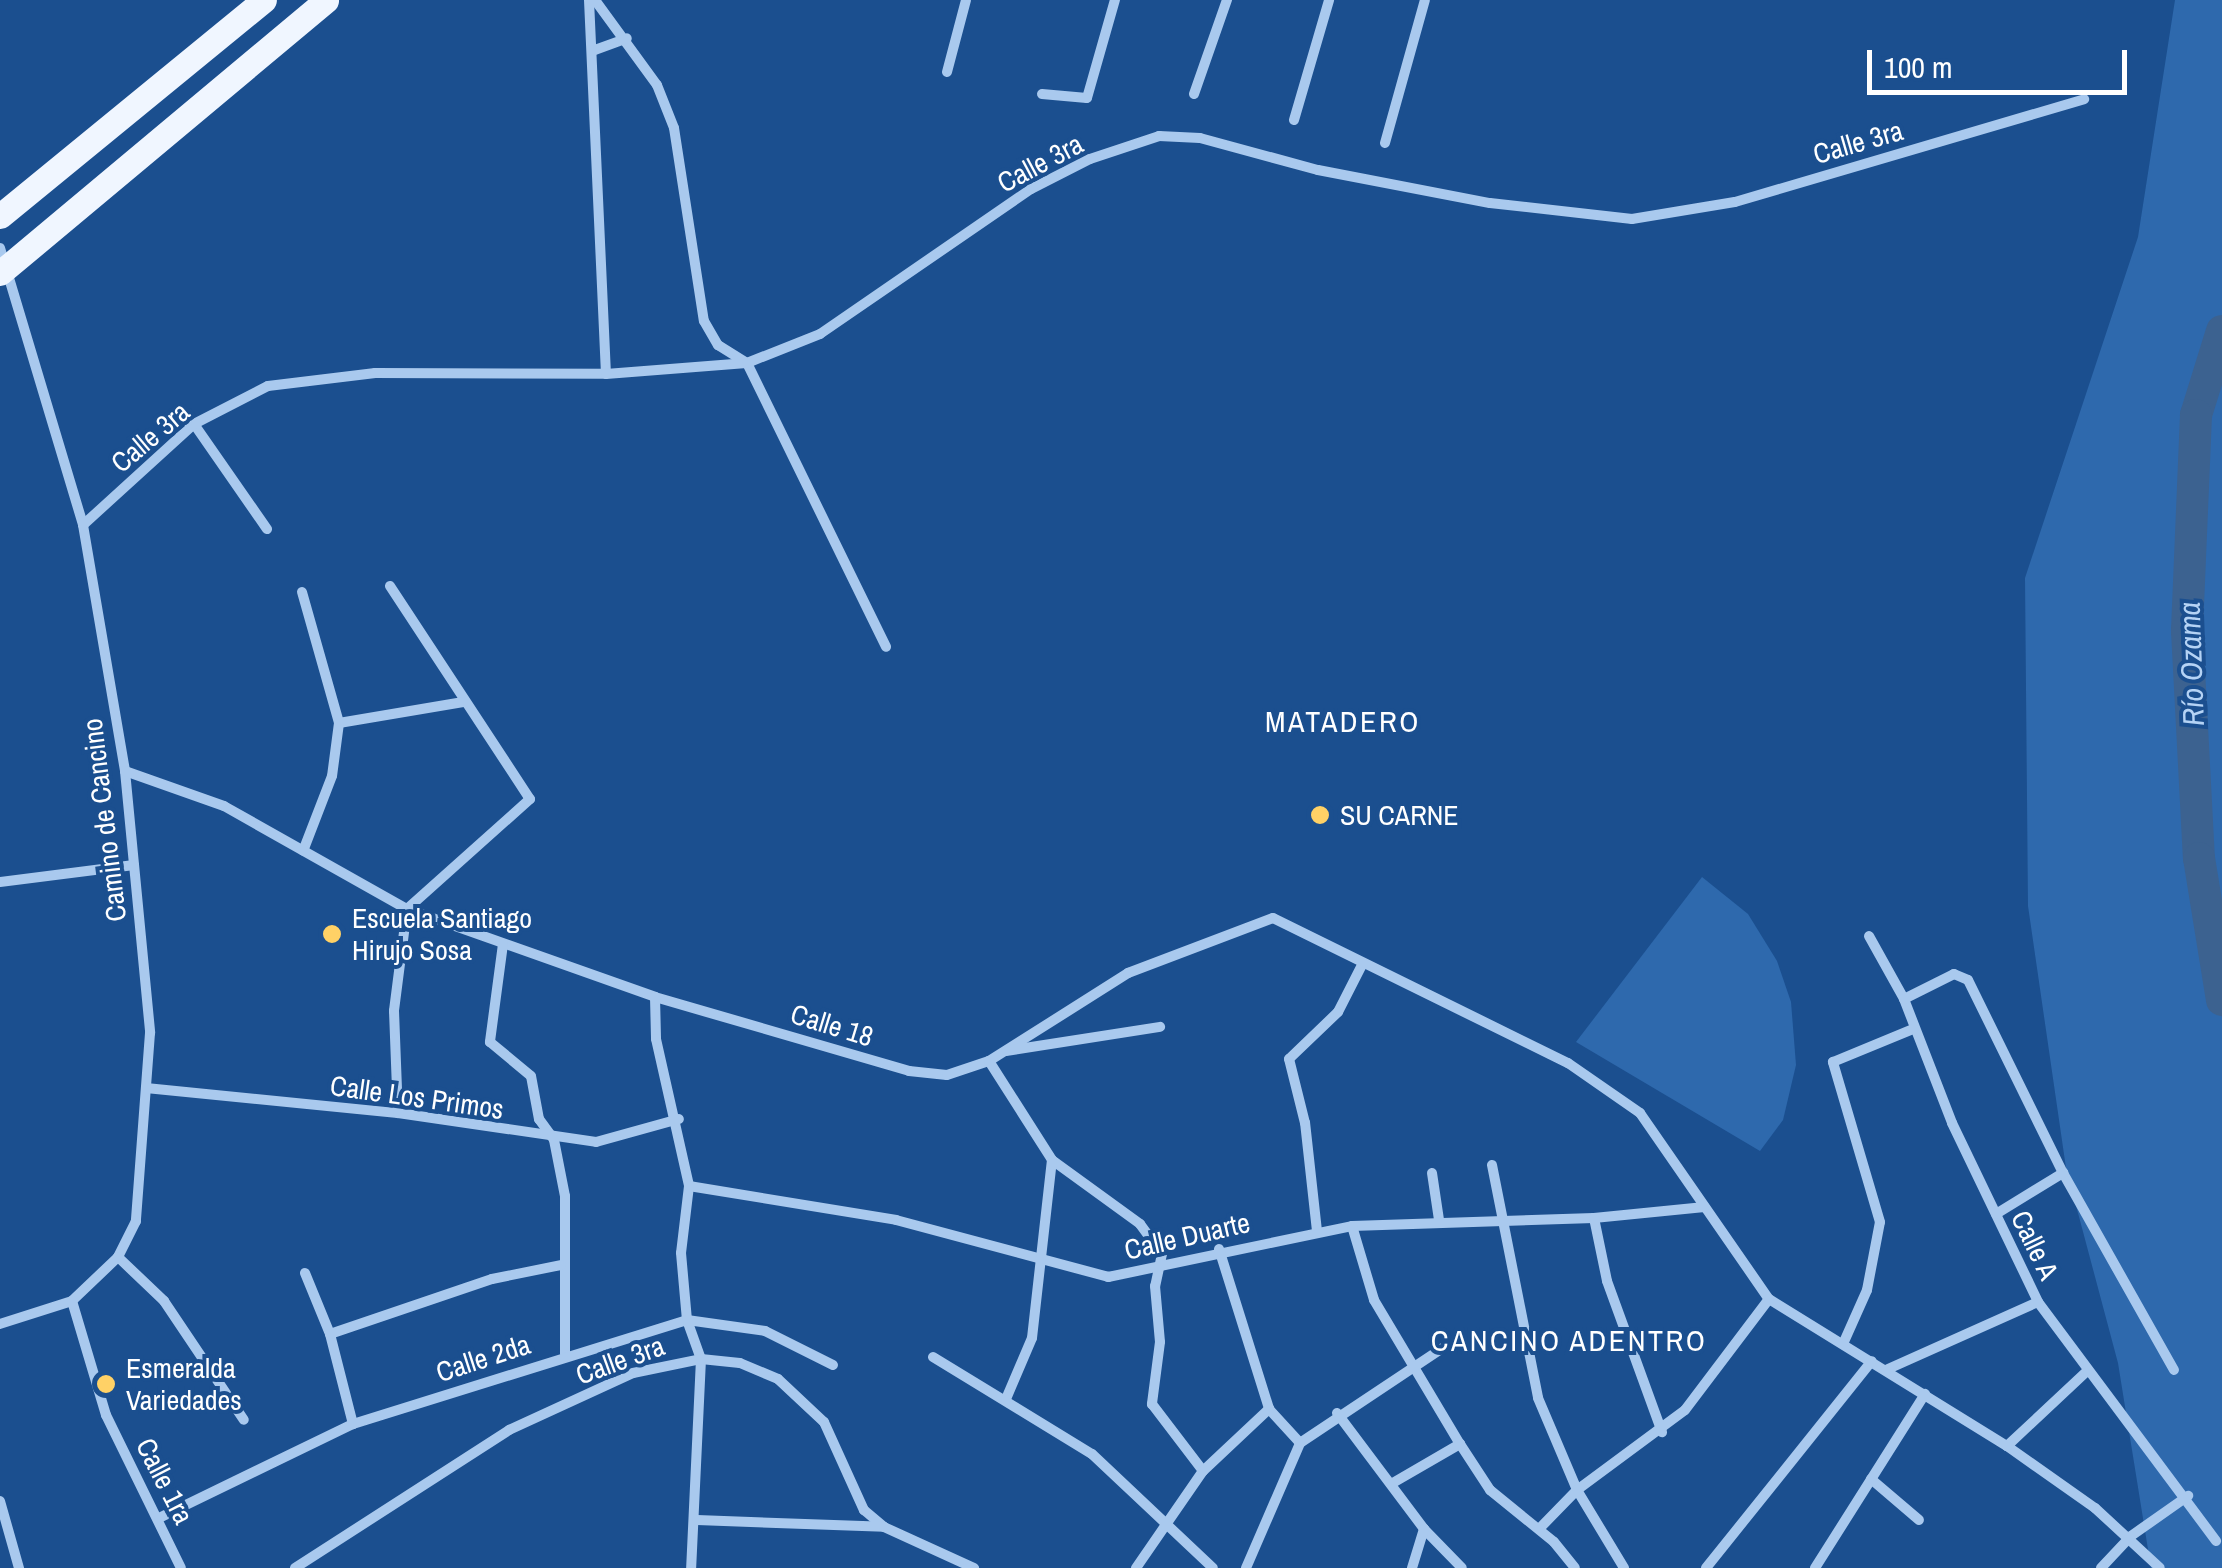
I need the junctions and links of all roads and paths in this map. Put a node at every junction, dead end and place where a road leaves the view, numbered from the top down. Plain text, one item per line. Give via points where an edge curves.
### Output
1 (264, 0) edge
2 (326, 0) edge
3 (592, 0) edge
4 (966, 0) edge
5 (1115, 0) edge
6 (1227, 0) edge
7 (1328, 0) edge
8 (1425, 0) edge
9 (626, 38) junction
10 (592, 51) junction
11 (947, 72) dead end
12 (1042, 94) dead end
13 (1194, 94) dead end
14 (2084, 99) dead end
15 (1294, 120) dead end
16 (1385, 143) dead end
17 (0, 216) edge
18 (2, 263) edge
19 (747, 363) junction
20 (606, 374) junction
21 (194, 424) junction
22 (83, 525) junction
23 (267, 529) dead end
24 (390, 586) dead end
25 (302, 592) dead end
26 (886, 647) dead end
27 (463, 702) junction
28 (338, 723) junction
29 (125, 771) junction
30 (302, 851) junction
31 (134, 866) junction
32 (0, 882) edge
33 (408, 909) junction
34 (1868, 936) dead end
35 (503, 944) junction
36 (1362, 963) junction
37 (655, 997) junction
38 (1904, 998) junction
39 (1160, 1027) dead end
40 (1913, 1029) junction
41 (1005, 1051) junction
42 (990, 1061) junction
43 (146, 1088) junction
44 (398, 1113) junction
45 (679, 1119) junction
46 (554, 1140) junction
47 (1052, 1160) junction
48 (1492, 1165) dead end
49 (1432, 1173) dead end
50 (2063, 1174) junction
51 (689, 1186) junction
52 (1704, 1206) junction
53 (1996, 1214) junction
54 (1594, 1218) junction
55 (1438, 1220) junction
56 (1504, 1220) junction
57 (1352, 1226) junction
58 (1317, 1232) junction
59 (1219, 1249) junction
60 (118, 1257) junction
61 (1046, 1263) junction
62 (561, 1265) junction
63 (1158, 1267) junction
64 (305, 1273) dead end
65 (1769, 1299) junction
66 (72, 1301) junction
67 (2038, 1302) junction
68 (688, 1320) junction
69 (0, 1324) edge
70 (330, 1334) junction
71 (1843, 1344) junction
72 (1448, 1346) dead end
73 (566, 1354) junction
74 (933, 1357) dead end
75 (701, 1358) junction
76 (1872, 1360) junction
77 (833, 1365) dead end
78 (1412, 1367) junction
79 (1888, 1370) junction
80 (2174, 1370) dead end
81 (2085, 1373) junction
82 (1925, 1394) junction
83 (1006, 1399) junction
84 (1270, 1409) junction
85 (1337, 1413) junction
86 (244, 1420) dead end
87 (353, 1424) junction
88 (1662, 1432) junction
89 (1300, 1443) junction
90 (1460, 1444) junction
91 (2007, 1446) junction
92 (1202, 1471) junction
93 (1871, 1478) junction
94 (1390, 1484) junction
95 (1577, 1490) junction
96 (2188, 1496) junction
97 (0, 1501) edge
98 (159, 1518) junction
99 (697, 1520) junction
100 (1918, 1520) dead end
101 (1169, 1524) junction
102 (884, 1527) junction
103 (1424, 1529) junction
104 (1540, 1529) junction
105 (2131, 1536) junction
106 (2216, 1541) dead end
107 (962, 1564) edge
108 (19, 1568) edge
109 (182, 1568) edge
110 (295, 1568) edge
111 (691, 1568) edge
112 (974, 1568) edge
113 (1136, 1568) edge
114 (1213, 1568) edge
115 (1246, 1568) edge
116 (1412, 1568) edge
117 (1462, 1568) edge
118 (1575, 1568) edge
119 (1624, 1568) edge
120 (1706, 1568) edge
121 (1815, 1568) edge
122 (2101, 1568) edge
123 (2160, 1568) edge

1 - 17 main road
2 - 18 main road
3 - 9 street
3 - 10 street
4 - 11 street
5 - 12 street via 1087,98
6 - 13 street
7 - 15 street
8 - 16 street
9 - 10 street
9 - 19 street via 657,85 674,128 704,320 718,344
10 - 20 street
14 - 19 street, Calle 3ra via 1735,202 1632,219 1490,204 1318,170 1200,138 1159,136 1090,159 1030,190 820,334
18 - 22 street, Camino de Cancino
19 - 20 street, Calle 3ra
19 - 26 street
20 - 21 street, Calle 3ra via 323,376 268,386
21 - 22 street, Calle 3ra
21 - 23 street
22 - 29 street, Camino de Cancino
24 - 27 street
25 - 28 street
27 - 28 street
27 - 33 street via 530,799
28 - 30 street via 332,776
29 - 30 street, Calle 18 via 224,806
29 - 31 street, Camino de Cancino
30 - 33 street, Calle 18
31 - 32 street
31 - 43 street, Camino de Cancino via 150,1033
33 - 35 street, Calle 18
33 - 44 street via 394,1010
34 - 38 street, Calle A
35 - 37 street, Calle 18
35 - 46 street via 490,1042 531,1076 539,1119
36 - 41 street, Calle 18 via 1273,918 1128,972
36 - 52 street, Calle 18 via 1568,1063 1640,1113
36 - 58 street via 1338,1012 1289,1059 1305,1123
37 - 42 street, Calle 18 via 908,1071 946,1075
37 - 45 street via 656,1039
38 - 40 street, Calle A
38 - 50 street via 1954,974 1968,980
39 - 41 street
40 - 53 street, Calle A
40 - 71 street via 1834,1062 1880,1222 1876,1260
41 - 42 street, Calle 18
42 - 47 street
43 - 44 street, Calle Los Primos
43 - 60 street, Camino de Cancino via 136,1221
44 - 46 street, Calle Los Primos
45 - 46 street, Calle Los Primos via 596,1142
45 - 51 street
46 - 62 street via 565,1196
47 - 61 street
47 - 63 street via 1140,1224 1162,1254
48 - 56 street
49 - 55 street
50 - 53 street
50 - 80 street
51 - 61 street, Calle Duarte via 896,1220
51 - 68 street via 681,1253
52 - 54 street, Calle Duarte
52 - 65 street, Calle 18
53 - 67 street, Calle A
54 - 56 street, Calle Duarte
54 - 88 street via 1606,1281
55 - 56 street, Calle Duarte
55 - 57 street, Calle Duarte
56 - 95 street via 1538,1398
57 - 58 street, Calle Duarte
57 - 78 street via 1374,1300
58 - 59 street, Calle Duarte
59 - 63 street, Calle Duarte
59 - 84 street
60 - 66 street, Camino de Cancino
60 - 86 street via 164,1302
61 - 63 street, Calle Duarte via 1108,1276
61 - 83 street via 1032,1338
62 - 70 street via 492,1280
62 - 73 street
63 - 92 street via 1160,1342 1152,1404
64 - 70 street
65 - 71 street
65 - 88 street
66 - 69 street, Camino de Cancino
66 - 98 street, Calle 1ra via 106,1414
67 - 79 street
67 - 81 street, Calle A
68 - 73 street, Calle 2da
68 - 75 street
68 - 77 street, Calle 2da via 765,1331
70 - 87 street
71 - 76 street
72 - 78 street
73 - 87 street, Calle 2da
74 - 83 street
75 - 99 street
75 - 102 street, Calle 3ra via 740,1363 778,1379 811,1408 864,1510
75 - 110 street, Calle 3ra via 633,1373 509,1430
76 - 79 street
76 - 120 street
78 - 85 street
78 - 90 street
79 - 82 street
81 - 91 street
81 - 96 street, Calle A
82 - 91 street
82 - 93 street
83 - 101 street via 1092,1454
84 - 89 street
84 - 92 street
85 - 89 street
85 - 94 street
87 - 98 street, Calle 2da
88 - 95 street
89 - 115 street
90 - 94 street
90 - 104 street via 1497,1498
91 - 105 street
92 - 101 street
93 - 100 street
93 - 121 street
94 - 103 street
95 - 104 street
95 - 119 street
96 - 105 street
96 - 106 street, Calle A
97 - 108 street
98 - 109 street, Calle 1ra
99 - 102 street
99 - 111 street
101 - 113 street
101 - 114 street
102 - 107 street, Calle 3ra
103 - 116 street
103 - 117 street
104 - 118 street
105 - 122 street
105 - 123 street
107 - 112 street, Calle 3ra

